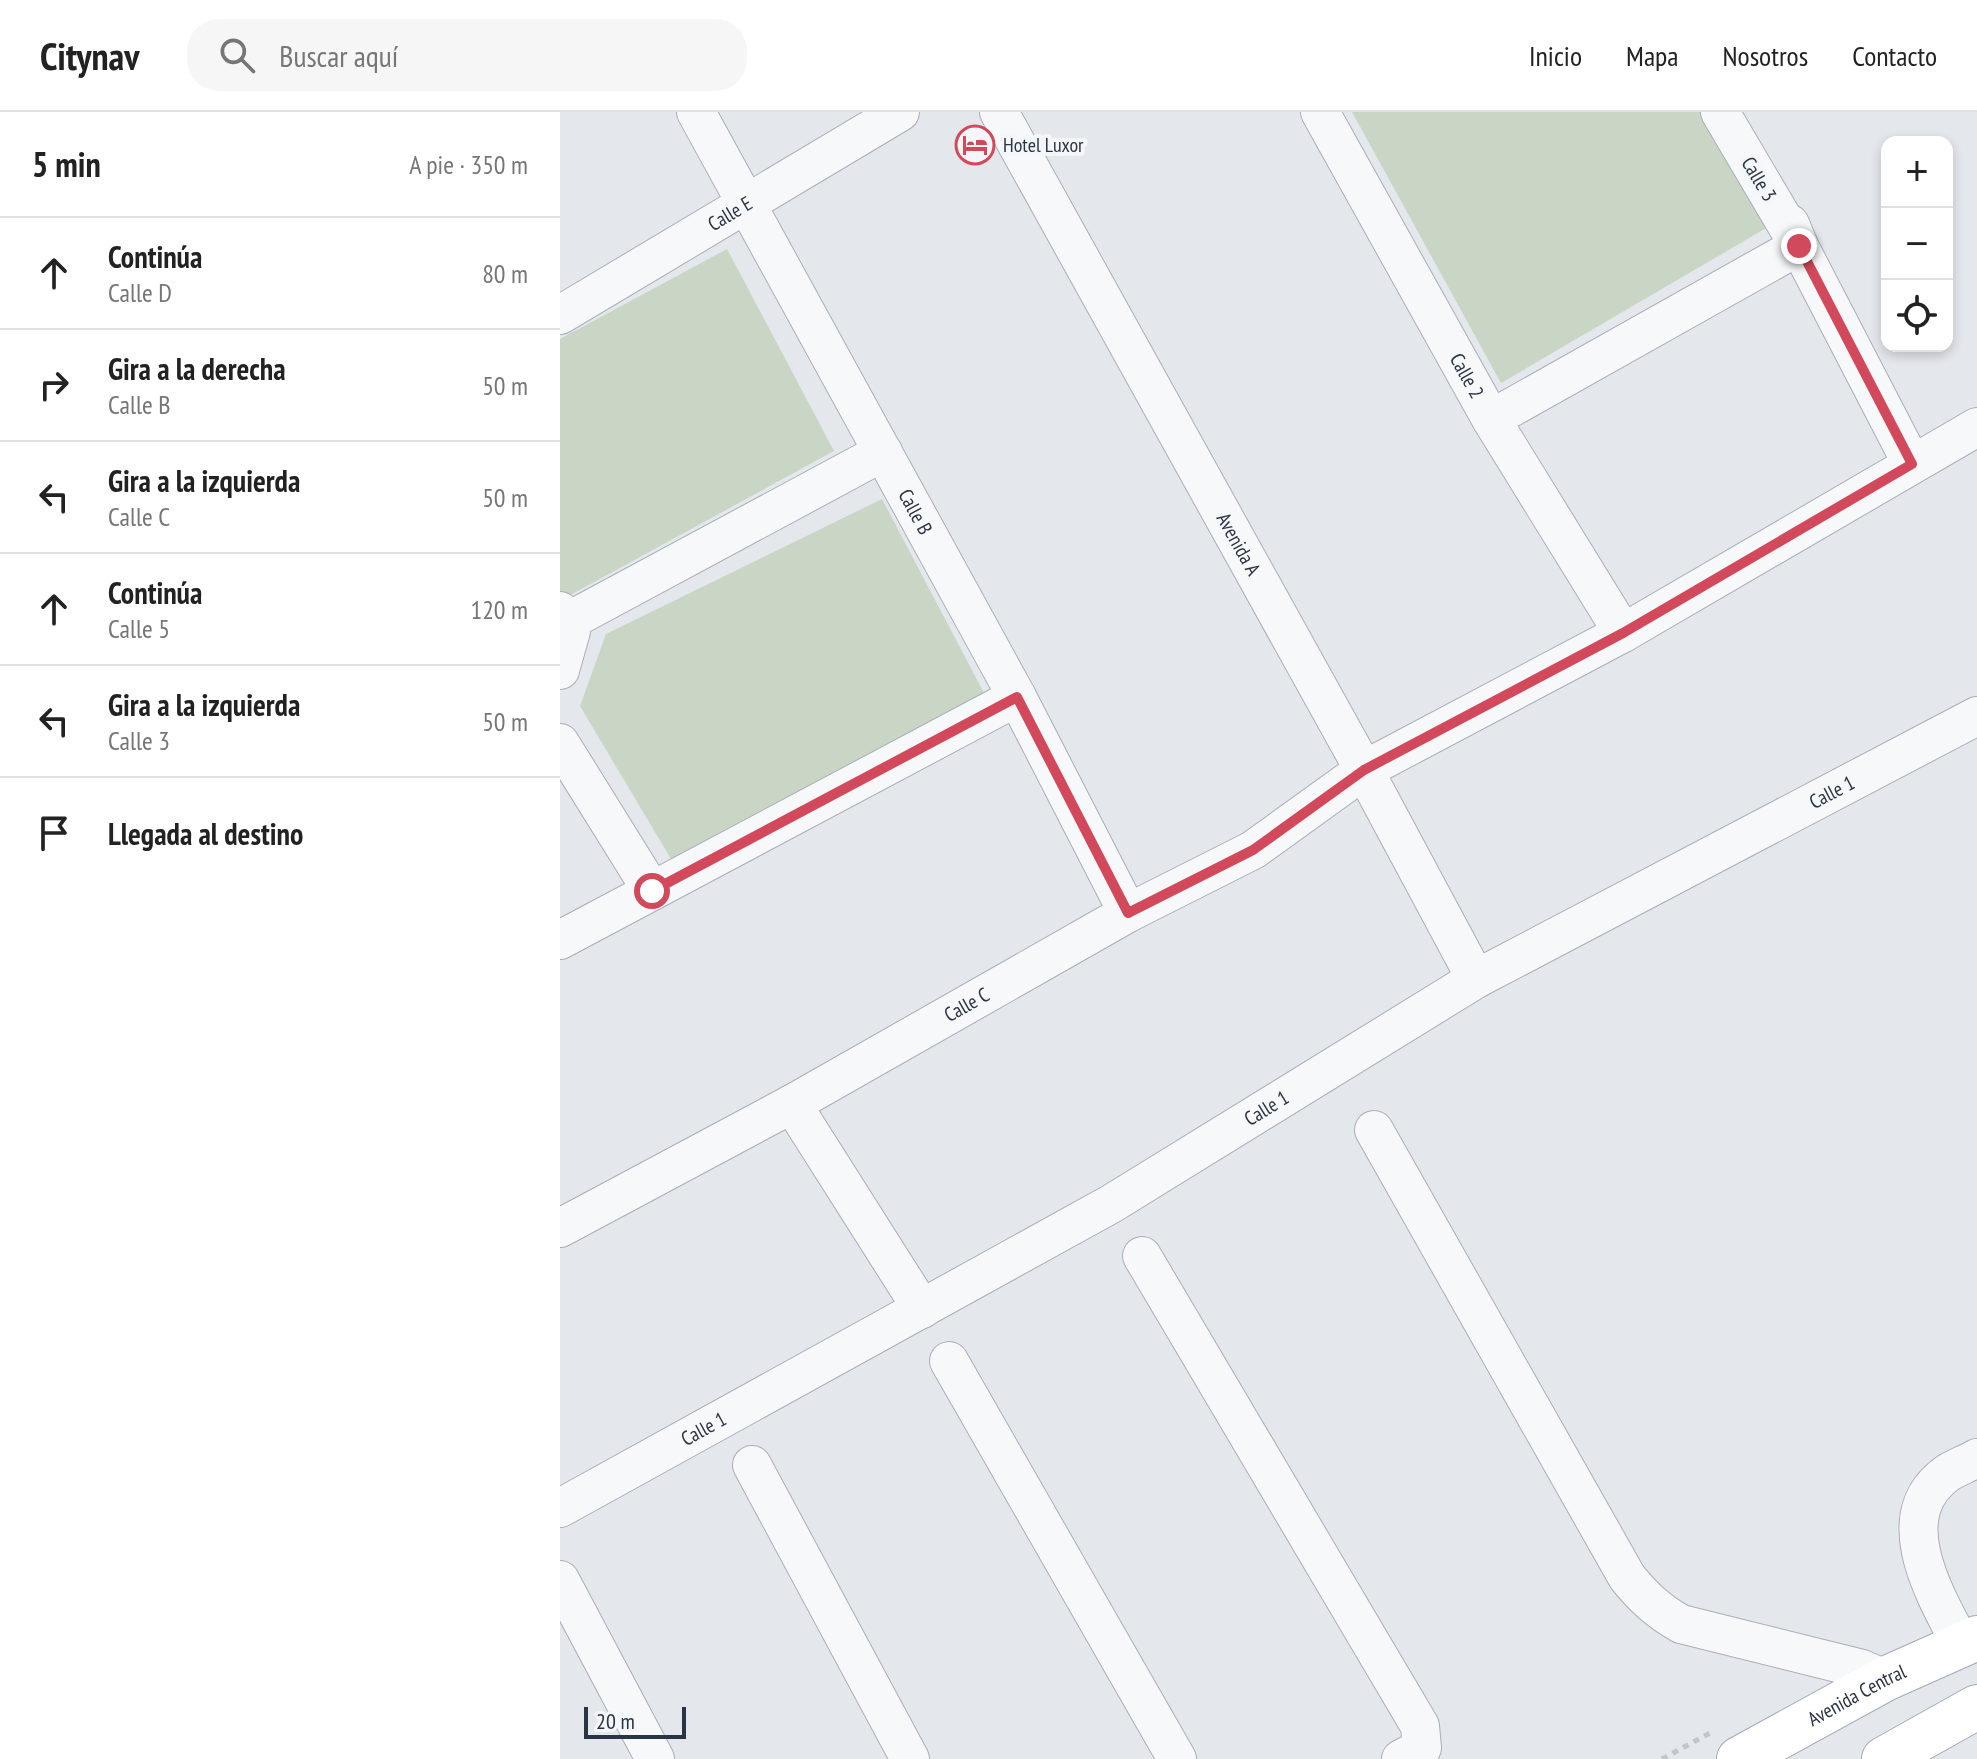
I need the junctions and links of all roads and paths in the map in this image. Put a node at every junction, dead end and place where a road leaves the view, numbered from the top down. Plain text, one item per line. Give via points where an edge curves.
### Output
1 (696, 112) edge
2 (900, 112) edge
3 (999, 112) edge
4 (1320, 112) edge
5 (1720, 112) edge
6 (1746, 112) edge
7 (746, 205) junction
8 (1799, 246) junction
9 (560, 315) edge
10 (1491, 419) junction
11 (1977, 427) edge
12 (883, 452) junction
13 (1912, 464) junction
14 (564, 617) edge
15 (1623, 633) junction
16 (560, 670) edge
17 (1017, 697) junction
18 (1977, 716) edge
19 (560, 743) edge
20 (1364, 770) junction
21 (652, 891) junction
22 (1128, 913) junction
23 (560, 940) edge
24 (1476, 979) junction
25 (792, 1104) junction
26 (1374, 1130) dead end
27 (560, 1228) edge
28 (1142, 1256) dead end
29 (922, 1309) junction
30 (949, 1361) dead end
31 (1977, 1458) edge
32 (752, 1465) dead end
33 (560, 1508) edge
34 (560, 1580) edge
35 (1972, 1654) edge
36 (1885, 1679) junction
37 (1977, 1707) edge
38 (1907, 1753) edge
39 (655, 1759) edge
40 (910, 1759) edge
41 (1177, 1759) edge
42 (1401, 1759) edge
43 (1739, 1759) edge

1 - 7 street, Calle B
2 - 7 street, Calle E
3 - 20 street, Avenida A
4 - 10 street, Calle 2
5 - 8 street, Calle 3
6 - 8 street, Calle 3
7 - 9 street, Calle E
7 - 12 street, Calle B
8 - 10 street
8 - 13 street, Calle 3
10 - 15 street, Calle 2
11 - 13 street, Calle C
12 - 14 street
12 - 17 street, Calle B
13 - 15 street, Calle C
14 - 16 street via 571,631
15 - 20 street, Calle C
17 - 21 street
17 - 22 street, Calle B
18 - 24 street, Calle 1
19 - 21 street
20 - 22 street, Calle C via 1253,850
20 - 24 street, Avenida A
21 - 23 street
22 - 25 street, Calle C
24 - 29 street, Calle 1 via 1111,1204
25 - 27 street, Calle C
25 - 29 street
26 - 36 street via 1639,1592 1681,1624
28 - 42 street via 1420,1726 1422,1748
29 - 33 street, Calle 1
30 - 41 street
31 - 35 street via 1947,1473 1923,1502 1917,1538 1930,1584
32 - 40 street
34 - 39 street
35 - 36 main road, Avenida Central
36 - 38 main road
36 - 43 main road, Avenida Central
37 - 38 main road

